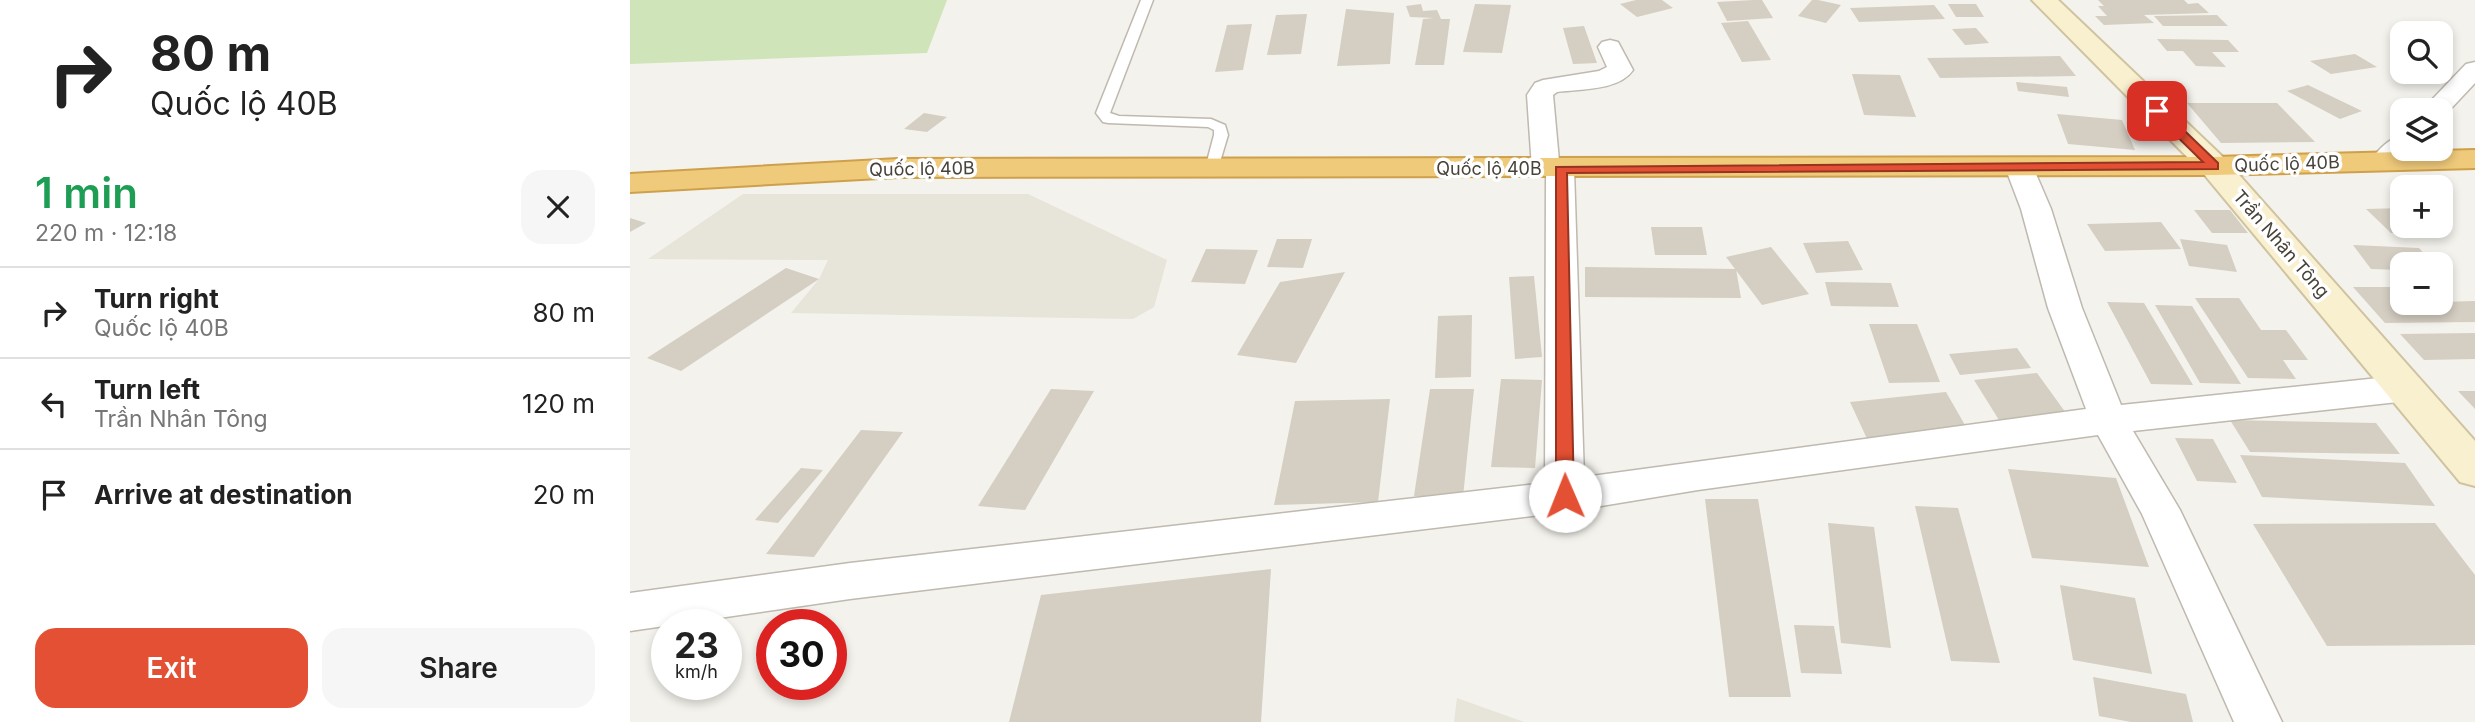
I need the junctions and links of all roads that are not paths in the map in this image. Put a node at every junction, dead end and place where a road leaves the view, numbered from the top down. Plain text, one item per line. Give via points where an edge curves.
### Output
1 (1147, 0) edge
2 (2044, 0) edge
3 (1610, 47) dead end
4 (2475, 69) edge
5 (2447, 98) edge
6 (2390, 152) edge
7 (2453, 157) edge
8 (2475, 159) edge
9 (2214, 166) junction
10 (2019, 167) junction
11 (1212, 169) junction
12 (1553, 169) junction
13 (630, 183) edge
14 (2407, 388) junction
15 (2108, 419) junction
16 (2475, 470) edge
17 (1565, 496) junction
18 (630, 612) edge
19 (2258, 722) edge

1 - 11 lane via 1103,113 1108,119 1211,123 1220,128 1221,135
2 - 9 street, Trần Nhân Tông
3 - 12 street via 1620,70 1605,78 1552,85 1540,95
4 - 5 street
6 - 9 highway, Quốc lộ 40B
7 - 8 highway, Quốc lộ 40B
9 - 10 highway, Quốc lộ 40B
9 - 14 street, Trần Nhân Tông
10 - 12 highway, Quốc lộ 40B
10 - 15 street via 2065,308
11 - 12 highway, Quốc lộ 40B
11 - 13 highway, Quốc lộ 40B via 898,168
12 - 17 street
14 - 15 street
14 - 16 street, Trần Nhân Tông
15 - 17 street
15 - 19 street via 2160,510
17 - 18 street via 850,581

